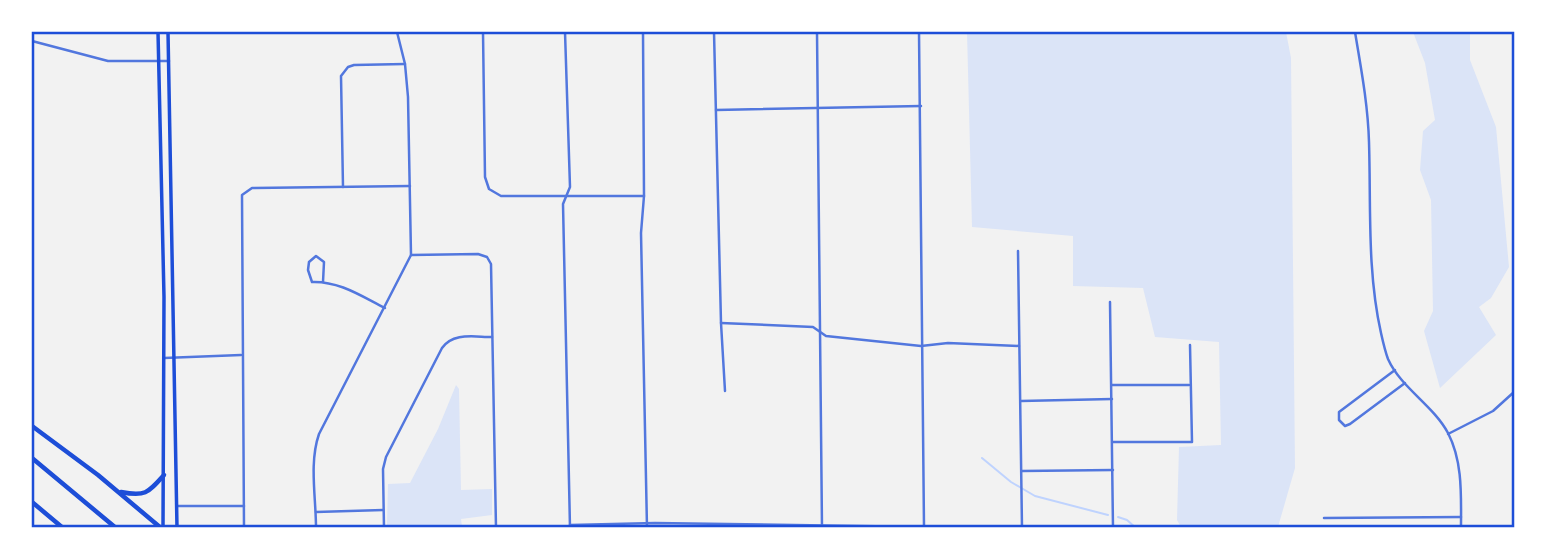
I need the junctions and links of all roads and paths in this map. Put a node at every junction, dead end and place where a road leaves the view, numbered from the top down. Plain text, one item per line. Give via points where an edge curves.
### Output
1 (158, 32) edge
2 (168, 32) edge
3 (397, 32) edge
4 (483, 32) edge
5 (565, 32) edge
6 (643, 32) edge
7 (714, 32) edge
8 (817, 32) edge
9 (919, 32) edge
10 (1355, 32) edge
11 (32, 41) edge
12 (158, 61) junction
13 (169, 61) junction
14 (405, 64) junction
15 (921, 106) junction
16 (818, 109) junction
17 (716, 110) junction
18 (410, 186) junction
19 (343, 187) junction
20 (566, 195) junction
21 (644, 196) junction
22 (1018, 251) dead end
23 (411, 255) junction
24 (323, 282) junction
25 (1110, 302) dead end
26 (384, 308) junction
27 (721, 323) junction
28 (821, 331) junction
29 (492, 337) junction
30 (1190, 345) dead end
31 (921, 346) junction
32 (1019, 346) junction
33 (242, 355) junction
34 (164, 358) junction
35 (175, 358) junction
36 (1395, 370) junction
37 (1405, 383) junction
38 (1112, 385) junction
39 (1191, 385) junction
40 (726, 391) dead end
41 (1514, 392) edge
42 (1513, 398) edge
43 (1112, 399) junction
44 (1021, 401) junction
45 (32, 426) edge
46 (1448, 434) junction
47 (1113, 442) junction
48 (32, 457) edge
49 (1113, 470) junction
50 (1021, 471) junction
51 (164, 475) junction
52 (120, 492) junction
53 (32, 502) edge
54 (177, 506) junction
55 (244, 506) junction
56 (384, 510) junction
57 (316, 512) junction
58 (1461, 517) junction
59 (1324, 518) dead end
60 (647, 525) edge
61 (570, 526) edge
62 (822, 526) edge
63 (63, 527) edge
64 (117, 527) edge
65 (162, 527) edge
66 (177, 527) edge
67 (244, 527) edge
68 (316, 527) edge
69 (384, 527) edge
70 (496, 527) edge
71 (924, 527) edge
72 (1022, 527) edge
73 (1113, 527) edge
74 (1461, 527) edge

1 - 12 main road
2 - 13 main road
3 - 14 street
4 - 20 street via 485,177 489,190 500,196
5 - 20 street via 570,187
6 - 21 street
7 - 17 street
8 - 16 street
9 - 15 street
10 - 36 street via 1366,98 1375,300 1388,359
11 - 12 street via 108,61
12 - 13 street
12 - 34 main road
13 - 35 main road
14 - 18 street
14 - 19 street via 354,65 341,76
15 - 16 street
15 - 31 street
16 - 17 street
16 - 28 street
17 - 27 street
18 - 19 street
18 - 23 street
19 - 33 street via 252,188 242,195
20 - 21 street
20 - 61 street
21 - 60 street
22 - 32 street
23 - 26 street
23 - 29 street via 487,257 491,264
24 - 24 street via 310,278 309,262 316,256 324,262
24 - 26 street via 349,289
25 - 38 street
26 - 57 street via 316,441
27 - 28 street
27 - 40 street
28 - 31 street via 826,336
28 - 62 street
29 - 56 street via 455,337 442,348 386,457
29 - 70 street
30 - 39 street
31 - 32 street
31 - 71 street
32 - 44 street
33 - 35 street
33 - 55 street
34 - 35 street
34 - 51 main road
35 - 54 main road
36 - 37 street
36 - 37 street via 1339,412 1339,421 1350,424
37 - 46 street
38 - 39 street
38 - 43 street
39 - 47 street via 1192,442
41 - 42 street
42 - 46 street
43 - 44 street
43 - 47 street
44 - 50 street
45 - 52 highway
46 - 58 street via 1456,454
47 - 49 street
48 - 64 highway
49 - 50 street
49 - 73 street
50 - 72 street
51 - 52 highway via 145,493
51 - 65 main road
52 - 65 highway
53 - 63 highway
54 - 55 street
54 - 66 main road
55 - 67 street
56 - 57 street
56 - 69 street
57 - 68 street
58 - 59 street
58 - 74 street
60 - 61 street
60 - 62 street
62 - 71 street

